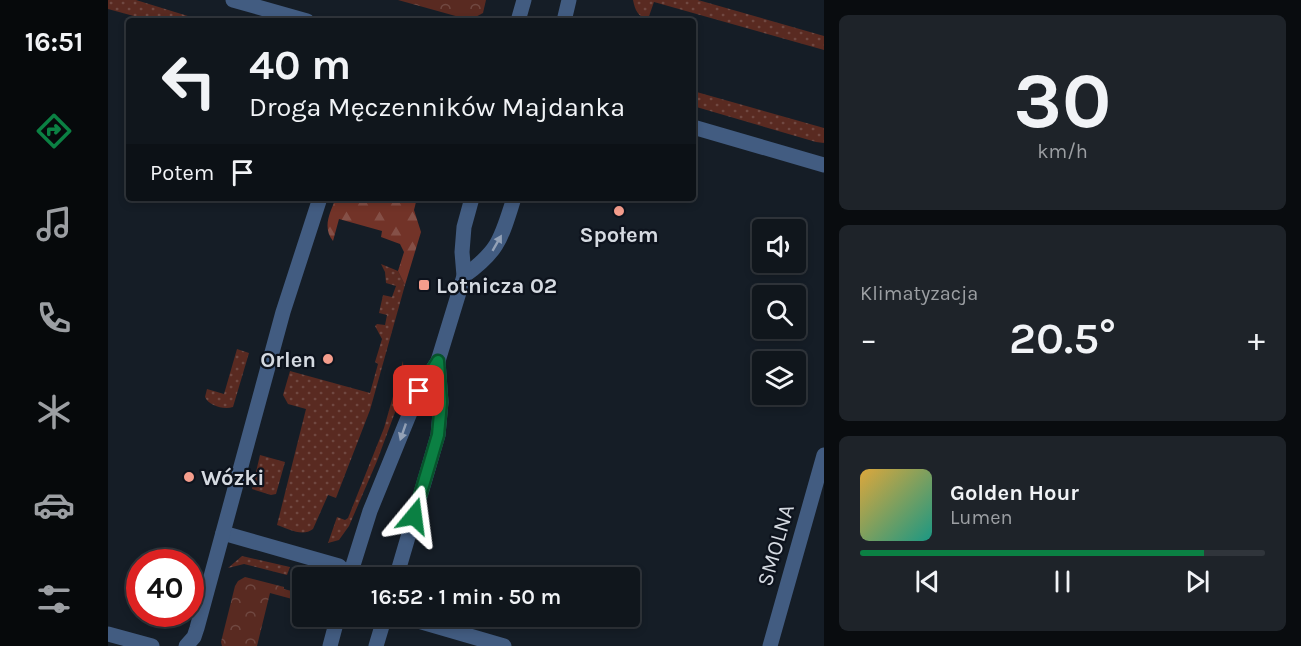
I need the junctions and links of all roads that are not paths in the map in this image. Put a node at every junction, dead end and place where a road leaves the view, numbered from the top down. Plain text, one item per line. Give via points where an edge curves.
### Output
1 (232, 0) edge
2 (524, 0) edge
3 (569, 0) edge
4 (296, 18) edge
5 (519, 18) edge
6 (565, 18) edge
7 (696, 128) edge
8 (824, 165) edge
9 (319, 201) edge
10 (471, 201) edge
11 (513, 201) edge
12 (464, 276) junction
13 (438, 361) junction
14 (824, 455) edge
15 (223, 533) junction
16 (340, 567) edge
17 (353, 567) edge
18 (399, 567) edge
19 (335, 627) edge
20 (382, 627) edge
21 (439, 627) edge
22 (108, 634) edge
23 (152, 646) edge
24 (186, 646) edge
25 (330, 646) edge
26 (376, 646) edge
27 (504, 646) edge
28 (770, 646) edge

1 - 4 street
2 - 5 street
3 - 6 street
7 - 8 street
9 - 15 street via 283,312
10 - 12 street via 464,227
12 -> 11 street via 484,262 500,241
12 - 13 street
13 -> 17 street via 419,391 369,511
13 - 18 street via 438,435
14 - 28 street, SMOLNA
15 - 16 street
15 - 24 street via 197,628
19 - 25 street
20 - 26 street
21 - 27 street
22 - 23 street

